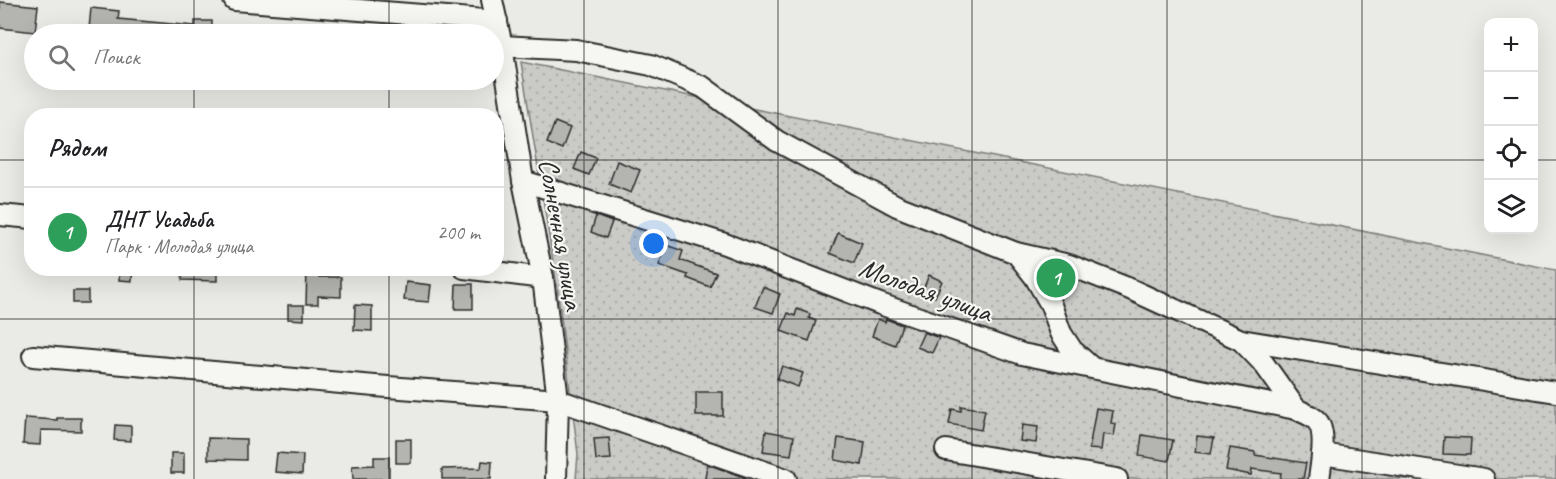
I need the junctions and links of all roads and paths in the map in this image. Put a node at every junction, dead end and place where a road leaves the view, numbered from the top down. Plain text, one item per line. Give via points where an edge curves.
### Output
1 (234, 0) edge
2 (492, 0) edge
3 (496, 21) junction
4 (497, 24) edge
5 (504, 46) edge
6 (504, 59) edge
7 (523, 181) junction
8 (0, 215) edge
9 (24, 217) edge
10 (1016, 253) junction
11 (504, 273) edge
12 (543, 278) junction
13 (1241, 340) junction
14 (33, 356) dead end
15 (1091, 367) junction
16 (1556, 392) edge
17 (558, 400) junction
18 (1296, 409) junction
19 (946, 450) dead end
20 (1322, 454) junction
21 (556, 479) edge
22 (786, 479) edge
23 (1117, 479) edge
24 (1319, 479) edge
25 (1484, 479) edge

1 - 3 street
2 - 3 street, Солнечная улица
3 - 4 street, Солнечная улица
5 - 10 street via 576,50 651,65 703,87 777,141 897,206
6 - 7 street, Солнечная улица
7 - 12 street, Солнечная улица
7 - 15 street, Молодая улица via 725,244 1022,354
8 - 9 street
10 - 13 street via 1069,265
10 - 15 street via 1035,277 1072,350
11 - 12 street
12 - 17 street, Солнечная улица
13 - 16 street
13 - 18 street via 1264,364
14 - 17 street
15 - 18 street, Молодая улица
17 - 21 street, Солнечная улица
17 - 22 street
18 - 20 street, Молодая улица via 1317,420 1322,431
19 - 23 street
20 - 24 street
20 - 25 street

